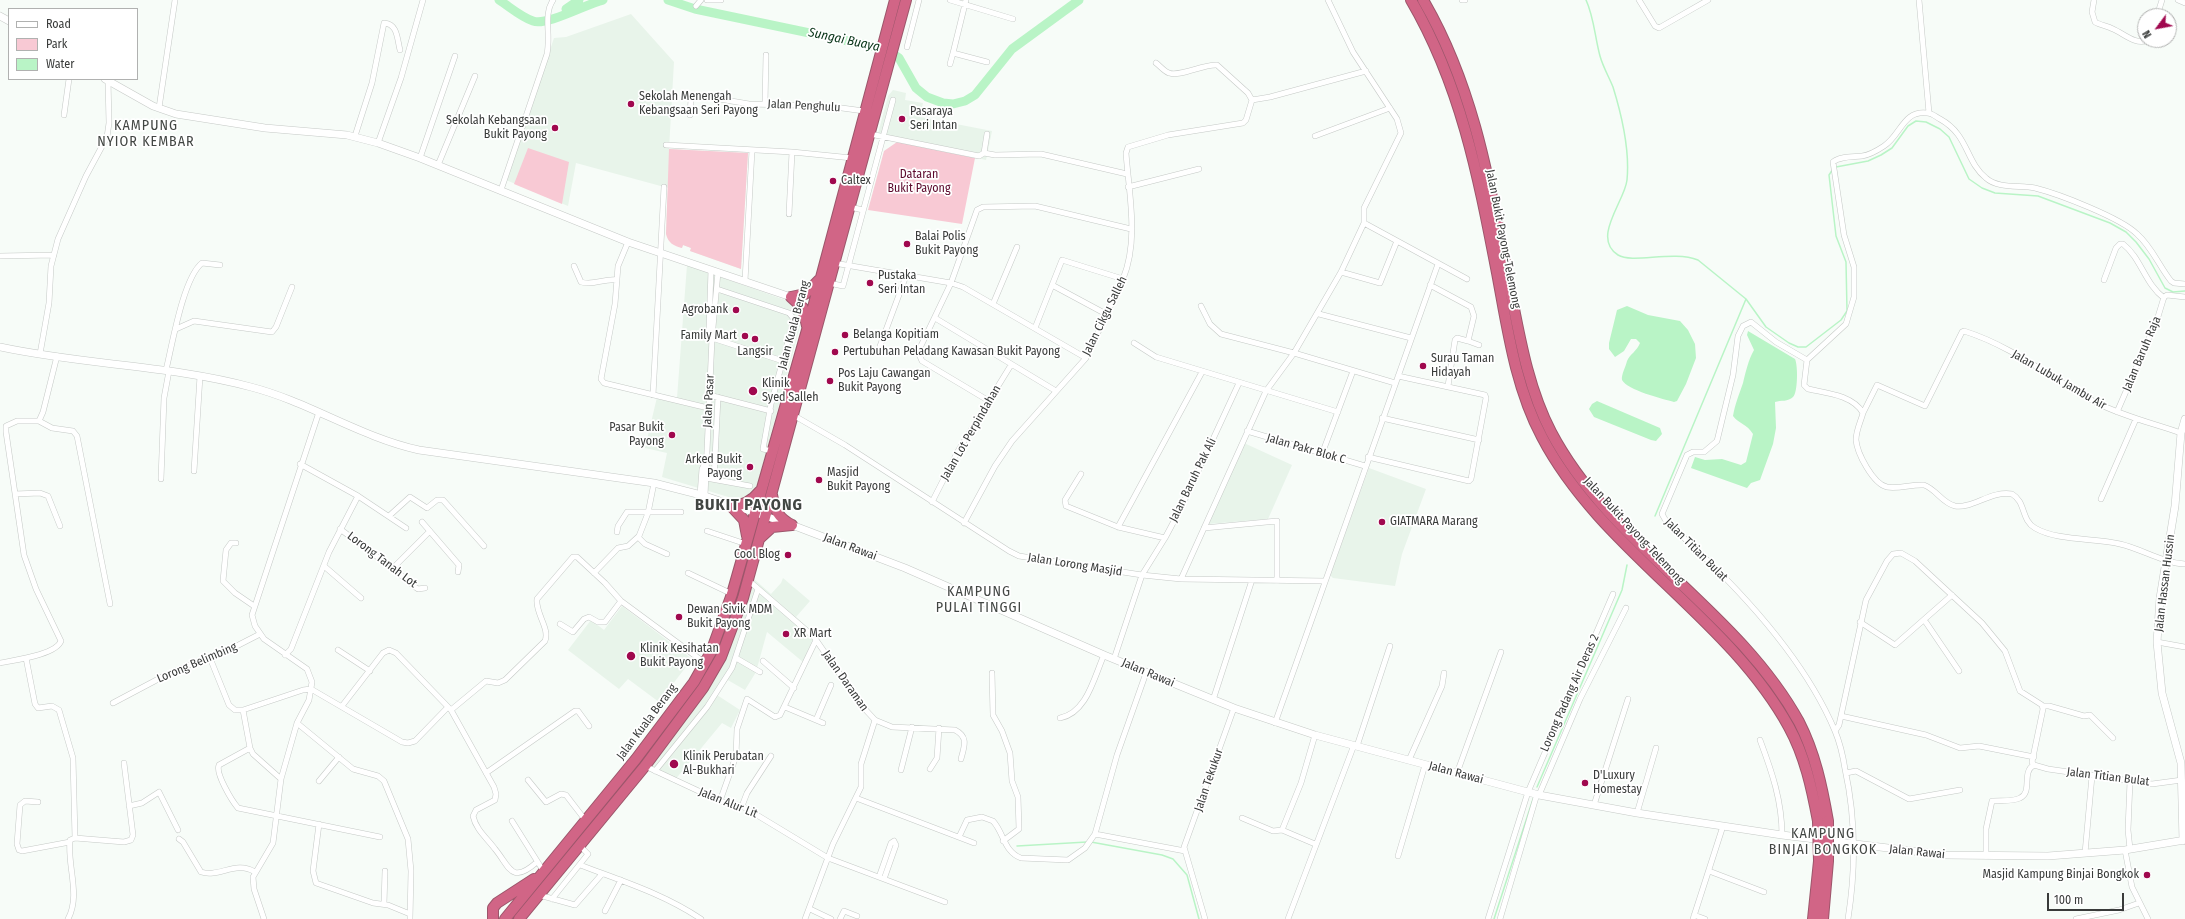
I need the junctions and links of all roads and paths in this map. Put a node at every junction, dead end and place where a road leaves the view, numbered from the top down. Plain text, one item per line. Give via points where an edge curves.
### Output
1 (175, 0) edge
2 (423, 0) edge
3 (553, 0) edge
4 (701, 0) edge
5 (707, 0) edge
6 (721, 0) edge
7 (895, 0) edge
8 (906, 0) edge
9 (919, 0) edge
10 (950, 0) edge
11 (1328, 0) edge
12 (1411, 0) edge
13 (1423, 0) edge
14 (1462, 0) edge
15 (1465, 0) edge
16 (1638, 0) edge
17 (1708, 0) edge
18 (1919, 0) edge
19 (2094, 0) edge
20 (2178, 0) edge
21 (966, 2) edge
22 (2185, 3) edge
23 (696, 6) dead end
24 (1013, 19) dead end
25 (2137, 41) edge
26 (907, 47) dead end
27 (400, 50) dead end
28 (953, 53) junction
29 (455, 56) dead end
30 (766, 56) dead end
31 (987, 62) dead end
32 (1156, 63) dead end
33 (950, 64) dead end
34 (1366, 71) junction
35 (475, 76) dead end
36 (69, 80) edge
37 (106, 80) edge
38 (893, 100) dead end
39 (1252, 100) junction
40 (765, 104) junction
41 (159, 108) junction
42 (1390, 108) junction
43 (864, 111) junction
44 (1929, 113) junction
45 (64, 115) dead end
46 (690, 115) dead end
47 (870, 134) junction
48 (987, 134) dead end
49 (355, 136) junction
50 (883, 136) junction
51 (1315, 136) dead end
52 (378, 143) junction
53 (666, 145) dead end
54 (752, 150) junction
55 (792, 152) junction
56 (984, 153) junction
57 (420, 158) junction
58 (852, 158) junction
59 (438, 165) junction
60 (1199, 169) dead end
61 (1127, 174) junction
62 (664, 187) dead end
63 (1128, 187) junction
64 (501, 190) junction
65 (850, 207) junction
66 (863, 210) junction
67 (789, 214) dead end
68 (1364, 223) junction
69 (1131, 229) junction
70 (1397, 241) junction
71 (628, 242) junction
72 (1017, 247) dead end
73 (661, 253) junction
74 (54, 255) junction
75 (0, 256) edge
76 (834, 263) junction
77 (1438, 264) junction
78 (220, 265) dead end
79 (574, 266) dead end
80 (848, 266) junction
81 (714, 271) junction
82 (1341, 272) junction
83 (906, 276) junction
84 (1123, 279) junction
85 (1467, 279) dead end
86 (617, 280) junction
87 (825, 280) junction
88 (2104, 280) dead end
89 (745, 281) junction
90 (951, 284) junction
91 (2185, 284) edge
92 (1052, 285) junction
93 (1430, 285) junction
94 (292, 287) dead end
95 (717, 289) junction
96 (2165, 296) junction
97 (791, 297) junction
98 (2185, 297) edge
99 (993, 304) junction
100 (1201, 306) dead end
101 (1106, 314) junction
102 (1318, 314) junction
103 (935, 318) junction
104 (176, 328) junction
105 (1035, 328) junction
106 (807, 330) junction
107 (712, 338) junction
108 (1411, 338) junction
109 (1468, 341) junction
110 (1134, 343) dead end
111 (1479, 345) dead end
112 (880, 346) dead end
113 (0, 347) edge
114 (1294, 353) junction
115 (40, 354) junction
116 (57, 356) junction
117 (1086, 358) junction
118 (1807, 360) junction
119 (783, 361) junction
120 (1011, 365) junction
121 (168, 371) junction
122 (1353, 371) junction
123 (1202, 372) junction
124 (200, 376) junction
125 (1398, 376) junction
126 (1240, 383) junction
127 (1395, 383) junction
128 (1448, 386) junction
129 (1056, 391) junction
130 (1266, 391) junction
131 (653, 395) junction
132 (709, 395) junction
133 (718, 397) junction
134 (989, 401) junction
135 (708, 408) junction
136 (771, 411) junction
137 (319, 412) junction
138 (1338, 412) junction
139 (2117, 412) junction
140 (1863, 413) junction
141 (793, 415) junction
142 (1382, 418) junction
143 (2136, 419) junction
144 (2185, 419) edge
145 (39, 421) junction
146 (1247, 431) junction
147 (2181, 433) junction
148 (1479, 440) junction
149 (2183, 442) edge
150 (772, 451) junction
151 (1322, 454) junction
152 (1368, 457) junction
153 (705, 463) junction
154 (300, 464) junction
155 (1365, 466) junction
156 (194, 471) dead end
157 (1081, 474) dead end
158 (706, 478) junction
159 (161, 479) dead end
160 (714, 479) junction
161 (654, 483) junction
162 (750, 486) dead end
163 (761, 489) junction
164 (772, 492) junction
165 (15, 494) junction
166 (358, 496) junction
167 (702, 496) junction
168 (2102, 499) dead end
169 (932, 502) junction
170 (731, 506) junction
171 (681, 512) dead end
172 (648, 513) junction
173 (755, 513) junction
174 (389, 516) junction
175 (765, 517) junction
176 (422, 522) dead end
177 (964, 523) junction
178 (792, 525) junction
179 (60, 526) dead end
180 (406, 528) dead end
181 (1118, 528) junction
182 (1204, 528) junction
183 (340, 529) junction
184 (430, 531) junction
185 (708, 531) dead end
186 (617, 532) dead end
187 (638, 537) junction
188 (1165, 538) junction
189 (747, 541) junction
190 (758, 542) junction
191 (236, 543) dead end
192 (484, 546) dead end
193 (667, 554) dead end
194 (2168, 560) junction
195 (2185, 564) edge
196 (324, 566) junction
197 (393, 568) junction
198 (458, 572) dead end
199 (594, 573) junction
200 (688, 573) dead end
201 (1142, 575) junction
202 (1181, 578) junction
203 (748, 580) junction
204 (1252, 580) junction
205 (1277, 581) junction
206 (1324, 581) junction
207 (424, 588) dead end
208 (758, 589) junction
209 (732, 594) junction
210 (1613, 594) dead end
211 (1952, 595) junction
212 (361, 598) dead end
213 (621, 601) junction
214 (110, 604) dead end
215 (254, 606) junction
216 (1626, 608) dead end
217 (1925, 621) junction
218 (1860, 622) junction
219 (560, 624) dead end
220 (260, 634) junction
221 (816, 640) junction
222 (2158, 642) junction
223 (1390, 646) dead end
224 (2185, 647) edge
225 (338, 650) dead end
226 (1501, 652) dead end
227 (285, 655) junction
228 (1104, 655) junction
229 (26, 658) junction
230 (210, 658) junction
231 (736, 658) junction
232 (1114, 659) junction
233 (763, 662) dead end
234 (0, 663) edge
235 (705, 663) junction
236 (370, 671) junction
237 (1959, 671) dead end
238 (760, 672) dead end
239 (992, 673) dead end
240 (1146, 673) junction
241 (1444, 673) dead end
242 (831, 685) dead end
243 (794, 688) junction
244 (311, 689) junction
245 (1628, 699) dead end
246 (1213, 700) junction
247 (113, 703) dead end
248 (342, 706) junction
249 (2042, 706) junction
250 (786, 707) junction
251 (1234, 708) junction
252 (450, 709) junction
253 (243, 710) junction
254 (1841, 716) junction
255 (1060, 718) dead end
256 (816, 720) junction
257 (875, 720) junction
258 (297, 723) junction
259 (823, 723) dead end
260 (1275, 723) junction
261 (589, 726) dead end
262 (912, 727) junction
263 (939, 728) junction
264 (1835, 731) junction
265 (1315, 735) junction
266 (2113, 738) dead end
267 (665, 739) junction
268 (1760, 740) dead end
269 (1355, 746) junction
270 (674, 747) junction
271 (250, 748) junction
272 (1656, 748) dead end
273 (771, 756) dead end
274 (338, 757) junction
275 (2034, 757) junction
276 (961, 759) dead end
277 (1409, 760) junction
278 (124, 762) dead end
279 (1425, 764) junction
280 (2034, 765) junction
281 (645, 766) junction
282 (930, 769) dead end
283 (901, 770) dead end
284 (655, 771) junction
285 (486, 773) junction
286 (1457, 773) junction
287 (1846, 773) junction
288 (2092, 776) junction
289 (280, 780) junction
290 (528, 780) dead end
291 (2182, 780) junction
292 (2130, 781) junction
293 (319, 782) dead end
294 (1960, 790) dead end
295 (1528, 792) junction
296 (1538, 794) junction
297 (856, 798) junction
298 (720, 801) junction
299 (38, 802) dead end
300 (1594, 805) junction
301 (129, 806) junction
302 (742, 806) junction
303 (1637, 813) junction
304 (277, 816) junction
305 (1242, 818) dead end
306 (586, 820) junction
307 (512, 821) dead end
308 (1823, 821) junction
309 (319, 824) junction
310 (1723, 826) junction
311 (178, 830) dead end
312 (1282, 830) junction
313 (1095, 834) junction
314 (1782, 835) junction
315 (380, 837) dead end
316 (959, 837) junction
317 (75, 838) junction
318 (179, 839) dead end
319 (1003, 840) junction
320 (2184, 840) edge
321 (70, 842) junction
322 (974, 843) dead end
323 (1315, 844) junction
324 (1855, 845) junction
325 (580, 846) junction
326 (2128, 850) junction
327 (1184, 851) junction
328 (2085, 853) junction
329 (1398, 856) dead end
330 (1986, 856) junction
331 (828, 858) junction
332 (1824, 861) junction
333 (537, 862) junction
334 (580, 865) junction
335 (385, 871) dead end
336 (1709, 871) junction
337 (255, 872) junction
338 (544, 872) junction
339 (602, 874) junction
340 (881, 878) junction
341 (621, 880) junction
342 (1764, 892) dead end
343 (539, 895) junction
344 (552, 899) junction
345 (945, 902) dead end
346 (2139, 903) junction
347 (384, 904) junction
348 (810, 909) junction
349 (605, 911) dead end
350 (857, 916) dead end
351 (410, 917) edge
352 (1693, 917) edge
353 (68, 919) edge
354 (264, 919) edge
355 (493, 919) edge
356 (505, 919) edge
357 (519, 919) edge
358 (701, 919) edge
359 (805, 919) edge
360 (831, 919) edge
361 (840, 919) edge
362 (1205, 919) edge
363 (1288, 919) edge
364 (1488, 919) edge
365 (1500, 919) edge
366 (1705, 919) edge
367 (1813, 919) edge
368 (1823, 919) edge
369 (1848, 919) edge
370 (2076, 919) edge
371 (2148, 919) edge

1 - 41 street
2 - 52 street via 401,78
3 - 64 street via 547,12 547,54
4 - 23 street
5 - 6 street
7 - 43 highway, Jalan Kuala Berang
8 - 47 highway, Jalan Kuala Berang
9 - 26 street
10 - 21 street
11 - 34 street via 1353,52
12 - 308 highway, Jalan Bukit Payong-Telemong via 1438,49 1460,107 1476,165 1512,351 1529,408 1542,437 1566,476 1588,504 1764,686 1790,727 1804,759
13 - 308 highway, Jalan Bukit Payong-Telemong via 1447,44 1469,103 1486,162 1522,349 1538,404 1551,432 1574,470 1596,498 1772,680 1799,722 1814,756 1823,790
14 - 15 street
16 - 17 street via 1659,28
18 - 44 street
19 - 25 street via 2092,12 2095,22
20 - 22 street
21 - 24 street
21 - 28 street
27 - 49 street via 396,30 391,25 384,24 377,62
28 - 31 street
28 - 33 street
29 - 57 street
30 - 40 street
32 - 39 street via 1168,73 1175,74 1199,66 1217,64 1248,93
34 - 39 street
34 - 42 street
35 - 59 street
36 - 45 street
37 - 41 main road
37 - 74 street via 109,122 106,141 63,225
38 - 50 street
39 - 61 street, Jalan Cikgu Salleh via 1243,123 1168,135 1131,145 1126,153
40 - 43 street, Jalan Penghulu via 827,106
40 - 46 street, Jalan Penghulu via 749,104 696,95 691,99
41 - 49 main road via 176,114 258,127
42 - 51 street
42 - 68 street via 1400,124 1401,133 1364,208
43 - 58 highway, Jalan Kuala Berang
44 - 91 street via 1958,132 1980,172 1986,178 1998,184 2035,188 2087,206 2128,227 2137,233 2151,250 2168,277 2174,283
44 - 118 street via 1916,113 1908,117 1894,138 1874,152 1835,160 1833,164 1844,235 1854,268 1854,297 1846,324
47 - 50 street
47 - 65 highway, Jalan Kuala Berang
48 - 56 street
49 - 52 main road
50 - 56 street via 979,156
50 - 66 street
52 - 57 main road
53 - 54 street
54 - 55 street
54 - 89 street
55 - 58 street
55 - 67 street
56 - 61 street via 1041,154
57 - 59 main road
58 - 87 highway, Jalan Kuala Berang
59 - 64 main road
60 - 63 street
61 - 63 street, Jalan Cikgu Salleh
62 - 73 street
63 - 69 street, Jalan Cikgu Salleh
64 - 71 main road
65 - 66 street
65 - 76 highway, Jalan Kuala Berang
66 - 80 street
68 - 70 street
68 - 82 street
69 - 84 street, Jalan Cikgu Salleh via 1128,266
69 - 90 street via 1035,206 981,207 975,212
70 - 77 street
70 - 82 street via 1380,283
71 - 73 main road
71 - 86 street via 618,266
72 - 99 street
73 - 81 main road
73 - 131 street
74 - 75 street
74 - 115 street
76 - 80 street
76 - 87 highway, Jalan Kuala Berang
77 - 85 street
77 - 93 street
78 - 104 street via 206,263 199,266 182,302
79 - 86 street via 581,282 588,284 608,279
80 - 83 street
80 - 87 street via 843,286
81 - 89 main road
81 - 95 street, Jalan Pasar
81 - 107 street, Jalan Pasar via 709,330
82 - 102 street
83 - 90 street
83 - 112 street
84 - 92 street via 1062,260
84 - 101 street, Jalan Cikgu Salleh
86 - 131 street via 601,379 604,383
87 - 97 highway via 805,294
87 - 106 highway, Jalan Kuala Berang
87 - 141 highway, Jalan Kuala Berang
88 - 96 street via 2116,248 2122,244 2135,258 2157,292
89 - 97 main road
90 - 99 street
90 - 103 street
92 - 101 street
92 - 105 street
93 - 108 street
93 - 109 street via 1473,309 1474,316
94 - 104 street via 272,332 194,321
95 - 107 street, Jalan Pasar
95 - 119 street via 792,316 793,322
96 - 98 street
96 - 139 street, Jalan Baruh Raja
97 - 106 highway via 803,308
99 - 105 street
100 - 114 street via 1210,324 1221,334
101 - 117 street, Jalan Cikgu Salleh
102 - 108 street
102 - 114 street
103 - 120 street
103 - 134 street via 919,349 920,359
104 - 121 street
105 - 117 street
106 - 150 highway, Jalan Kuala Berang
107 - 119 street
107 - 132 street, Jalan Pasar
108 - 125 street
109 - 111 street
109 - 128 street via 1455,339
110 - 123 street via 1156,357
113 - 115 main road, Jalan Rawai
114 - 122 street
114 - 130 street
115 - 116 main road, Jalan Rawai
116 - 121 main road, Jalan Rawai
116 - 145 street
117 - 129 street, Jalan Cikgu Salleh
118 - 140 street via 1804,385 1806,389 1847,399 1858,405
118 - 264 street, Jalan Titian Bulat via 1776,342 1751,322 1742,326 1717,441 1704,452 1687,455 1662,514 1767,625 1804,675
119 - 136 street
120 - 129 street
120 - 134 street, Jalan Lot Perpindahan
121 - 124 main road, Jalan Rawai
121 - 159 street via 163,406
122 - 127 street
122 - 138 street
123 - 126 street
123 - 181 street
124 - 137 main road, Jalan Rawai via 261,389
124 - 156 street
125 - 127 street
125 - 128 street
126 - 130 street
126 - 188 street, Jalan Baruh Pak Ali
127 - 142 street
128 - 148 street via 1483,394 1486,398
129 - 177 street, Jalan Cikgu Salleh via 1012,441 995,466
130 - 138 street
130 - 146 street
131 - 135 street
132 - 133 street
132 - 135 street, Jalan Pasar
133 - 136 street
133 - 160 street
134 - 169 street, Jalan Lot Perpindahan via 958,451
135 - 153 street, Jalan Pasar
136 - 150 street via 763,449
137 - 154 street
137 - 161 main road, Jalan Rawai via 394,443 419,450
138 - 151 street
139 - 140 street, Jalan Lubuk Jambu Air via 2061,382 2027,359 1965,331 1962,332 1925,406 1877,385
139 - 143 street, Jalan Lubuk Jambu Air
140 - 194 street via 1856,434 1858,448 1868,469 1882,485 1924,485 1947,503 1958,506 1998,494 2012,494 2019,500 2027,522 2036,529 2051,534 2121,544
141 - 164 highway, Jalan Kuala Berang
141 - 169 street, Jalan Lorong Masjid via 839,441
142 - 148 street
142 - 152 street
143 - 147 street, Jalan Lubuk Jambu Air
143 - 168 street
144 - 147 main road, Jalan Hassan Hussin
145 - 165 street via 17,421 6,426
145 - 214 street via 52,428 73,431 77,436
146 - 151 street, Jalan Pakr Blok C
146 - 182 street
147 - 149 main road, Jalan Hassan Hussin
148 - 152 street via 1469,481
149 - 194 main road, Jalan Hassan Hussin
150 - 163 highway, Jalan Kuala Berang
151 - 155 street, Jalan Pakr Blok C
152 - 155 street
153 - 158 street, Jalan Pasar
153 - 167 street, Jalan Pasar via 702,469
154 - 166 street
154 - 215 street via 283,524
155 - 206 street
157 - 181 street via 1064,500 1066,506
158 - 160 street
158 - 167 street, Jalan Pasar
160 - 162 street
161 - 167 main road, Jalan Rawai
161 - 172 street
163 - 170 highway via 751,500 742,505
163 - 173 highway, Jalan Kuala Berang
164 - 175 highway, Jalan Kuala Berang
164 - 178 highway via 776,512 783,521
165 - 179 street via 40,493 48,496
165 - 229 street via 22,547 27,564 61,642 56,649
166 - 174 street
166 - 183 street
167 - 170 main road, Jalan Rawai
169 - 177 street, Jalan Lorong Masjid
170 - 173 main road, Jalan Rawai
170 - 189 highway via 744,520
171 - 172 street
172 - 186 street via 627,512
172 - 187 street
173 - 175 main road, Jalan Rawai
173 - 189 highway, Jalan Kuala Berang
174 - 180 street
174 - 192 street via 410,497 424,508 437,500 443,500
175 - 178 main road, Jalan Rawai
175 - 190 highway, Jalan Kuala Berang
176 - 184 street
177 - 201 street, Jalan Lorong Masjid via 1009,552 1025,558
178 - 190 highway via 772,527
178 - 228 main road, Jalan Rawai via 926,577
181 - 188 street
182 - 202 street
182 - 205 street via 1277,521
183 - 196 street
183 - 197 street, Lorong Tanah Lot
184 - 197 street
184 - 198 street via 459,566
185 - 189 street
187 - 193 street via 645,544
187 - 199 street via 628,546 618,548
188 - 201 street, Jalan Baruh Pak Ali
189 - 209 highway, Jalan Kuala Berang
190 - 203 highway, Jalan Kuala Berang
191 - 215 street via 231,543 226,550 223,581
194 - 195 street
194 - 222 main road, Jalan Hassan Hussin via 2160,605
196 - 212 street
196 - 227 street via 291,649
197 - 207 street, Lorong Tanah Lot via 418,589
199 - 213 street
199 - 252 street via 577,557 572,557 537,599 547,636 545,641 507,678 498,683 486,681
200 - 209 street
201 - 202 street, Jalan Lorong Masjid
201 - 232 street, Jalan Baruh Pak Ali
202 - 204 street, Jalan Lorong Masjid
203 - 208 street, Jalan Daraman
203 - 267 highway, Jalan Kuala Berang via 721,657 703,688
204 - 205 street, Jalan Lorong Masjid
204 - 246 street
205 - 206 street, Jalan Lorong Masjid
206 - 260 street
208 - 221 street, Jalan Daraman
208 - 231 street
209 - 235 highway, Jalan Kuala Berang via 721,628
210 - 295 street, Lorong Padang Air Deras 2
211 - 217 street
211 - 218 street via 1908,555 1896,553 1887,560 1866,600
211 - 249 street via 1997,640 2007,655 2020,691
213 - 219 street via 605,622 598,622 589,617 572,632
213 - 235 street
215 - 220 street via 253,621
216 - 296 street via 1580,699
217 - 218 street via 1895,645
217 - 237 street
218 - 254 street
220 - 227 street
220 - 230 street, Lorong Belimbing
221 - 243 street
221 - 257 street, Jalan Daraman via 862,706
222 - 224 street
222 - 291 main road, Jalan Hassan Hussin via 2162,693 2179,750
223 - 269 street
225 - 236 street
226 - 286 street
227 - 244 street via 307,669 311,677
228 - 232 main road, Jalan Rawai
228 - 255 street via 1080,706 1070,715
229 - 234 street
229 - 317 street via 35,704 38,708 52,706 58,710 73,758
230 - 247 street, Lorong Belimbing via 164,676
230 - 253 street via 229,705 235,710
231 - 238 street
231 - 270 street via 708,707
232 - 240 main road, Jalan Rawai
233 - 243 street
235 - 306 highway, Jalan Kuala Berang via 636,759
236 - 248 street
236 - 252 street via 386,651 392,651
239 - 319 street via 993,715 1008,745 1012,781 1018,797 1019,829
240 - 246 main road, Jalan Rawai
240 - 313 street via 1115,762
241 - 277 street via 1442,686
242 - 256 street
243 - 250 street
244 - 248 street
244 - 253 street
244 - 258 street via 309,700
245 - 300 street
246 - 251 main road, Jalan Rawai
248 - 252 street via 402,742 408,743 415,741
249 - 266 street via 2084,716 2090,715
249 - 275 street
250 - 256 street
250 - 298 street via 776,717 747,699 737,729 736,756
251 - 260 main road, Jalan Rawai
251 - 327 street, Jalan Tekukur
252 - 285 street
253 - 271 street
254 - 264 street
254 - 275 street via 1926,735 1960,748 1979,746
256 - 259 street
257 - 262 street, Jalan Daraman via 892,727
257 - 297 street via 861,764 862,784
258 - 274 street
258 - 289 street
260 - 265 main road, Jalan Rawai
261 - 285 street via 578,711 575,711
262 - 263 street, Jalan Daraman
262 - 283 street
263 - 276 street, Jalan Daraman via 954,730 962,735 965,742
263 - 282 street via 937,758
264 - 287 street, Jalan Titian Bulat
265 - 269 main road, Jalan Rawai
265 - 312 street via 1301,783
267 - 270 street
267 - 281 highway, Jalan Kuala Berang
268 - 314 street via 1777,786 1782,814
269 - 277 main road, Jalan Rawai
269 - 323 street
270 - 284 street
271 - 289 street
271 - 304 street via 219,765 219,774 238,808
272 - 303 street
273 - 302 street via 747,793
274 - 293 street
274 - 351 street via 353,769 381,778 396,806 409,843
275 - 280 street
277 - 279 main road, Jalan Rawai
278 - 301 street
279 - 286 main road, Jalan Rawai
279 - 329 street
280 - 288 street, Jalan Titian Bulat
280 - 330 street via 2028,771 2024,796 1992,801 1986,829
281 - 284 street, Jalan Alur Lit
281 - 325 highway, Jalan Kuala Berang
284 - 298 street, Jalan Alur Lit
285 - 333 street via 496,797 474,813 474,819 481,832 512,871 524,871
286 - 295 main road, Jalan Rawai
287 - 294 street via 1856,771 1909,800
287 - 324 street, Jalan Titian Bulat via 1852,804
288 - 292 street, Jalan Titian Bulat
288 - 328 street
289 - 304 street
290 - 306 street via 546,802 561,794 566,795
291 - 292 street, Jalan Titian Bulat via 2152,784
291 - 320 main road, Jalan Hassan Hussin
292 - 326 street
295 - 296 main road, Jalan Rawai
295 - 364 street, Lorong Padang Air Deras 2
296 - 300 main road, Jalan Rawai
296 - 365 street
297 - 316 street
297 - 331 street
298 - 302 street, Jalan Alur Lit
299 - 321 street via 25,801 20,805 17,844 19,850
300 - 303 main road, Jalan Rawai
301 - 311 street via 159,792
301 - 317 street via 133,835 131,840 124,842
302 - 331 street, Jalan Alur Lit
303 - 310 main road, Jalan Rawai
304 - 309 street
304 - 337 street via 270,848
305 - 312 street via 1273,831
306 - 338 highway, Jalan Kuala Berang
307 - 333 street
308 - 332 highway, Jalan Bukit Payong-Telemong, bridge
309 - 315 street
309 - 347 street via 313,876 316,883 373,903
310 - 314 main road, Jalan Rawai
310 - 336 street
312 - 323 street
313 - 319 street via 1085,848 1068,860 1021,858 1015,856
313 - 327 street
314 - 324 main road, Jalan Rawai
316 - 319 street via 967,820 982,817 993,821
316 - 322 street
317 - 321 street
318 - 337 street via 184,842 201,872 207,874 242,868
320 - 326 main road, Jalan Rawai
321 - 353 street via 73,904
323 - 363 street
324 - 330 main road, Jalan Rawai
324 - 369 street, Jalan Titian Bulat
325 - 334 street via 588,852
325 - 343 highway, Jalan Kuala Berang
326 - 328 main road, Jalan Rawai
326 - 346 street via 2132,887
327 - 362 street via 1194,876
328 - 330 main road, Jalan Rawai
331 - 340 street, Jalan Alur Lit
331 - 348 street
332 - 367 highway, Jalan Bukit Payong-Telemong
332 - 368 highway, Jalan Bukit Payong-Telemong
333 - 338 street
334 - 339 street
334 - 344 street
335 - 347 street
336 - 342 street
336 - 352 street
337 - 354 street via 254,889
338 - 355 highway via 497,903 493,908
338 - 356 highway, Jalan Kuala Berang
339 - 341 street
339 - 344 street via 575,905
340 - 340 street via 891,843 894,841 896,845
340 - 345 street, Jalan Alur Lit
341 - 349 street
341 - 358 street via 682,906
343 - 344 street
343 - 357 highway, Jalan Kuala Berang
346 - 370 street
346 - 371 street
347 - 351 street via 398,908
348 - 359 street
348 - 360 street
350 - 361 street via 844,911
352 - 366 street

